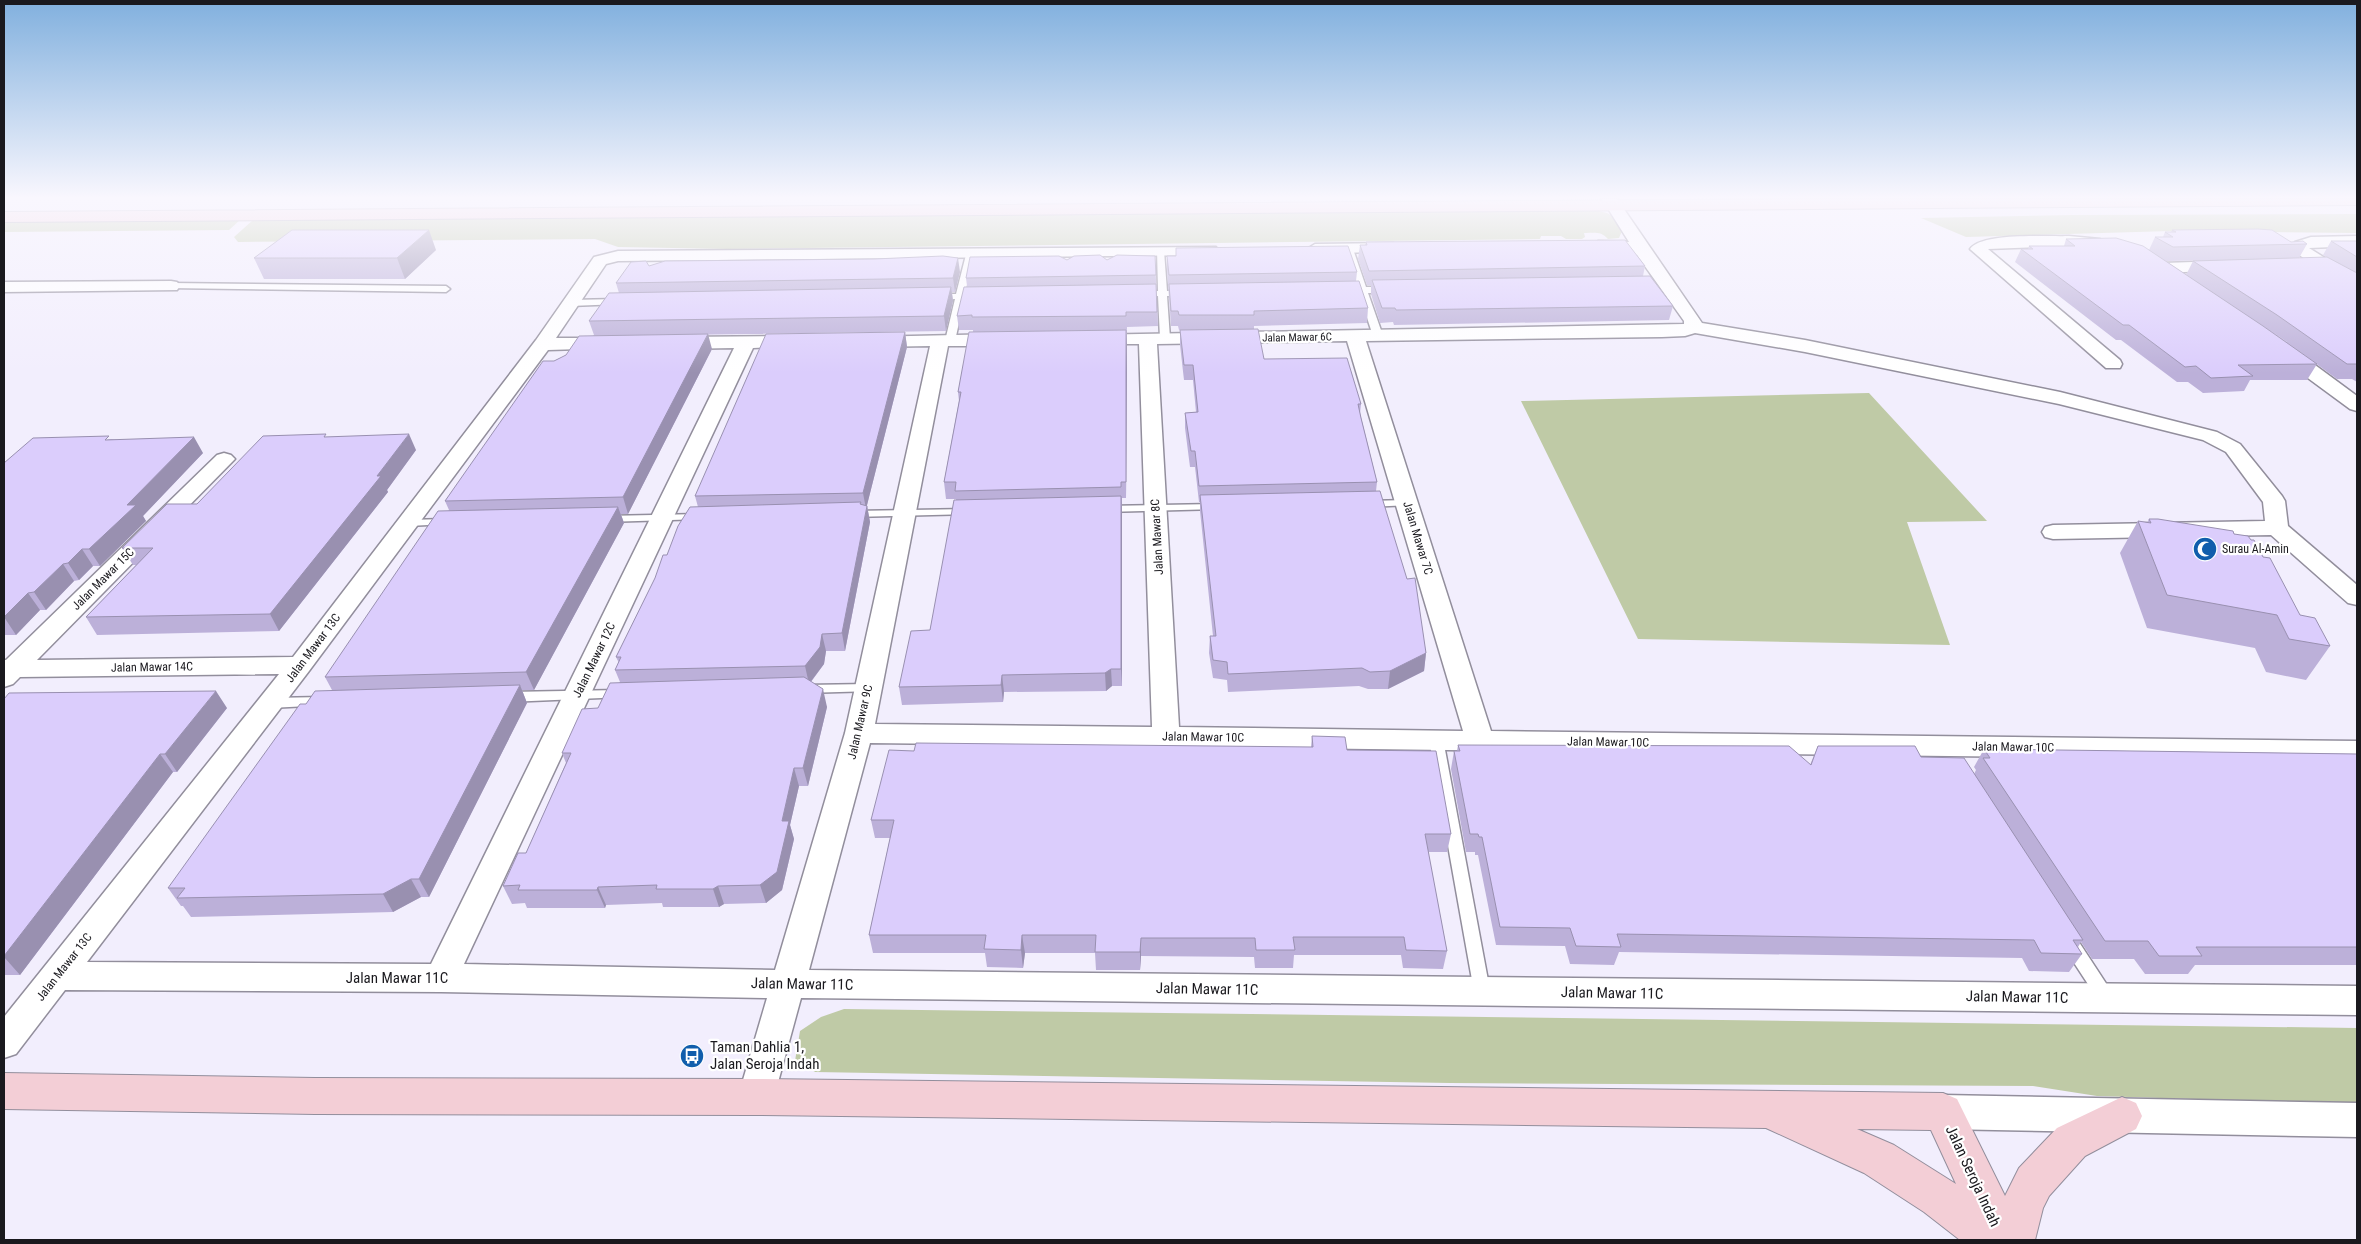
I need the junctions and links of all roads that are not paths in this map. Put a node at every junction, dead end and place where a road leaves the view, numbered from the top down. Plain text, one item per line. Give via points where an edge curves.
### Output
1 (608, 257) edge
2 (969, 257) edge
3 (1160, 257) edge
4 (1352, 257) edge
5 (1646, 257) edge
6 (1987, 257) edge
7 (2311, 257) edge
8 (2323, 264) junction
9 (2297, 265) edge
10 (2242, 266) edge
11 (2188, 285) edge
12 (2357, 285) edge
13 (171, 286) joint
14 (4, 287) edge
15 (446, 289) dead end
16 (1334, 290) edge
17 (1363, 290) junction
18 (1392, 290) edge
19 (1163, 293) junction
20 (1191, 293) edge
21 (1134, 294) edge
22 (989, 296) edge
23 (930, 297) edge
24 (960, 297) junction
25 (630, 302) edge
26 (570, 303) junction
27 (1693, 327) junction
28 (1355, 336) junction
29 (1378, 336) junction
30 (1156, 338) junction
31 (1078, 339) edge
32 (1019, 340) edge
33 (945, 341) junction
34 (2270, 341) edge
35 (814, 342) edge
36 (853, 342) edge
37 (659, 343) edge
38 (746, 343) junction
39 (543, 344) junction
40 (630, 344) edge
41 (2112, 364) dead end
42 (2357, 404) edge
43 (224, 459) dead end
44 (1407, 503) junction
45 (1358, 504) edge
46 (1223, 506) edge
47 (1155, 508) junction
48 (1098, 509) edge
49 (982, 511) edge
50 (904, 513) junction
51 (837, 514) edge
52 (710, 517) edge
53 (662, 518) junction
54 (594, 519) edge
55 (457, 522) edge
56 (408, 523) junction
57 (2277, 528) junction
58 (2053, 532) dead end
59 (2357, 598) edge
60 (300, 665) junction
61 (7, 672) edge
62 (869, 688) junction
63 (791, 690) edge
64 (635, 694) edge
65 (577, 695) junction
66 (498, 697) edge
67 (339, 701) edge
68 (270, 703) junction
69 (859, 733) junction
70 (1166, 736) junction
71 (1436, 740) junction
72 (1480, 740) junction
73 (2357, 751) edge
74 (2063, 931) edge
75 (58, 976) junction
76 (442, 978) junction
77 (789, 984) junction
78 (1482, 991) junction
79 (2106, 998) junction
80 (2357, 1001) edge
81 (4, 1042) edge
82 (4, 1091) edge
83 (756, 1097) junction
84 (1770, 1111) junction
85 (1943, 1112) junction
86 (2122, 1116) junction
87 (2357, 1120) edge
88 (1994, 1240) edge
89 (2004, 1240) edge
90 (2013, 1240) edge

1 - 26 street, Jalan Mawar 13C via 596,263
2 - 24 lane
3 - 19 lane
4 - 17 lane
5 - 27 street via 1662,285 1694,321
6 - 41 street
7 - 8 street
8 - 9 street
8 - 12 street
10 - 11 street via 2156,264
13 - 14 street
13 - 15 lane
16 - 17 lane
17 - 18 lane
17 - 29 lane
19 - 20 lane
19 - 21 lane
19 - 30 lane
22 - 24 lane
23 - 24 lane
24 - 33 lane
25 - 26 lane
26 - 39 street, Jalan Mawar 13C
27 - 29 street, Jalan Mawar 6C via 1662,332
27 - 57 street, Jalan Mawar 6C via 1805,346 2060,398 2210,436 2233,448 2274,501
28 - 29 street, Jalan Mawar 6C
28 - 30 street, Jalan Mawar 6C
28 - 44 street, Jalan Mawar 7C
30 - 31 street, Jalan Mawar 6C
30 - 47 street, Jalan Mawar 8C
32 - 33 street
33 - 36 street
33 - 50 street, Jalan Mawar 9C
34 - 42 street
35 - 38 street
37 - 38 street
38 - 53 street, Jalan Mawar 12C
39 - 40 street
39 - 56 street, Jalan Mawar 13C
43 - 61 street, Jalan Mawar 15C
44 - 45 lane
44 - 72 street, Jalan Mawar 7C
46 - 47 lane
47 - 48 lane
47 - 70 street, Jalan Mawar 8C
49 - 50 lane
50 - 51 lane
50 - 62 street, Jalan Mawar 9C
52 - 53 lane
53 - 54 lane
53 - 65 street, Jalan Mawar 12C
55 - 56 lane
56 - 60 street, Jalan Mawar 13C
57 - 58 street
57 - 59 street
60 - 61 street, Jalan Mawar 14C
60 - 68 street, Jalan Mawar 13C
62 - 63 lane
62 - 69 street, Jalan Mawar 9C
64 - 65 lane
65 - 66 lane
65 - 76 street, Jalan Mawar 12C
67 - 68 lane
68 - 75 street, Jalan Mawar 13C
69 - 70 street, Jalan Mawar 10C
69 - 77 street, Jalan Mawar 9C
70 - 71 street, Jalan Mawar 10C
71 - 72 street, Jalan Mawar 10C
71 - 78 lane
72 - 73 street, Jalan Mawar 10C via 1950,754
74 - 79 lane
75 - 76 street, Jalan Mawar 11C
75 - 81 street, Jalan Mawar 13C
76 - 77 street, Jalan Mawar 11C
77 - 78 street, Jalan Mawar 11C
77 - 83 street, Jalan Mawar 9C
78 - 79 street, Jalan Mawar 11C
79 - 80 street, Jalan Mawar 11C
82 - 83 street via 315,1096
83 - 84 street
84 - 85 street
84 - 88 street via 1879,1159 1939,1197
85 - 86 street
85 - 89 street, Jalan Seroja Indah
86 - 87 street
86 - 90 street via 2071,1142 2034,1182

